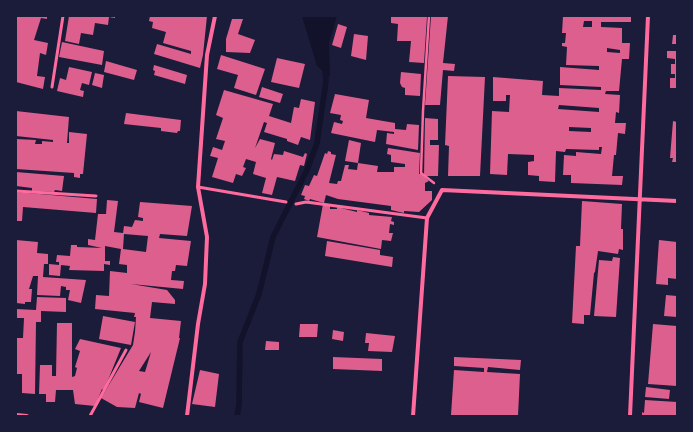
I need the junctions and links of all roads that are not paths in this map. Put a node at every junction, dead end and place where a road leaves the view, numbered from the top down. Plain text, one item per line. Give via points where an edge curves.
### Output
1 (63, 16) edge
2 (215, 16) edge
3 (648, 16) edge
4 (52, 87) dead end
5 (198, 187) junction
6 (16, 191) edge
7 (96, 196) dead end
8 (639, 198) junction
9 (677, 201) edge
10 (286, 202) dead end
11 (296, 204) dead end
12 (427, 218) junction
13 (126, 350) dead end
14 (16, 415) edge
15 (27, 416) edge
16 (90, 416) edge
17 (187, 416) edge
18 (413, 416) edge
19 (630, 416) edge

1 - 4 lane
2 - 5 street via 207,55
3 - 8 street
5 - 10 lane
5 - 17 street via 207,237 206,266
6 - 7 lane
8 - 9 street
8 - 12 street via 442,190
8 - 19 street
11 - 12 lane via 306,202
12 - 18 street
13 - 16 lane
14 - 15 street

